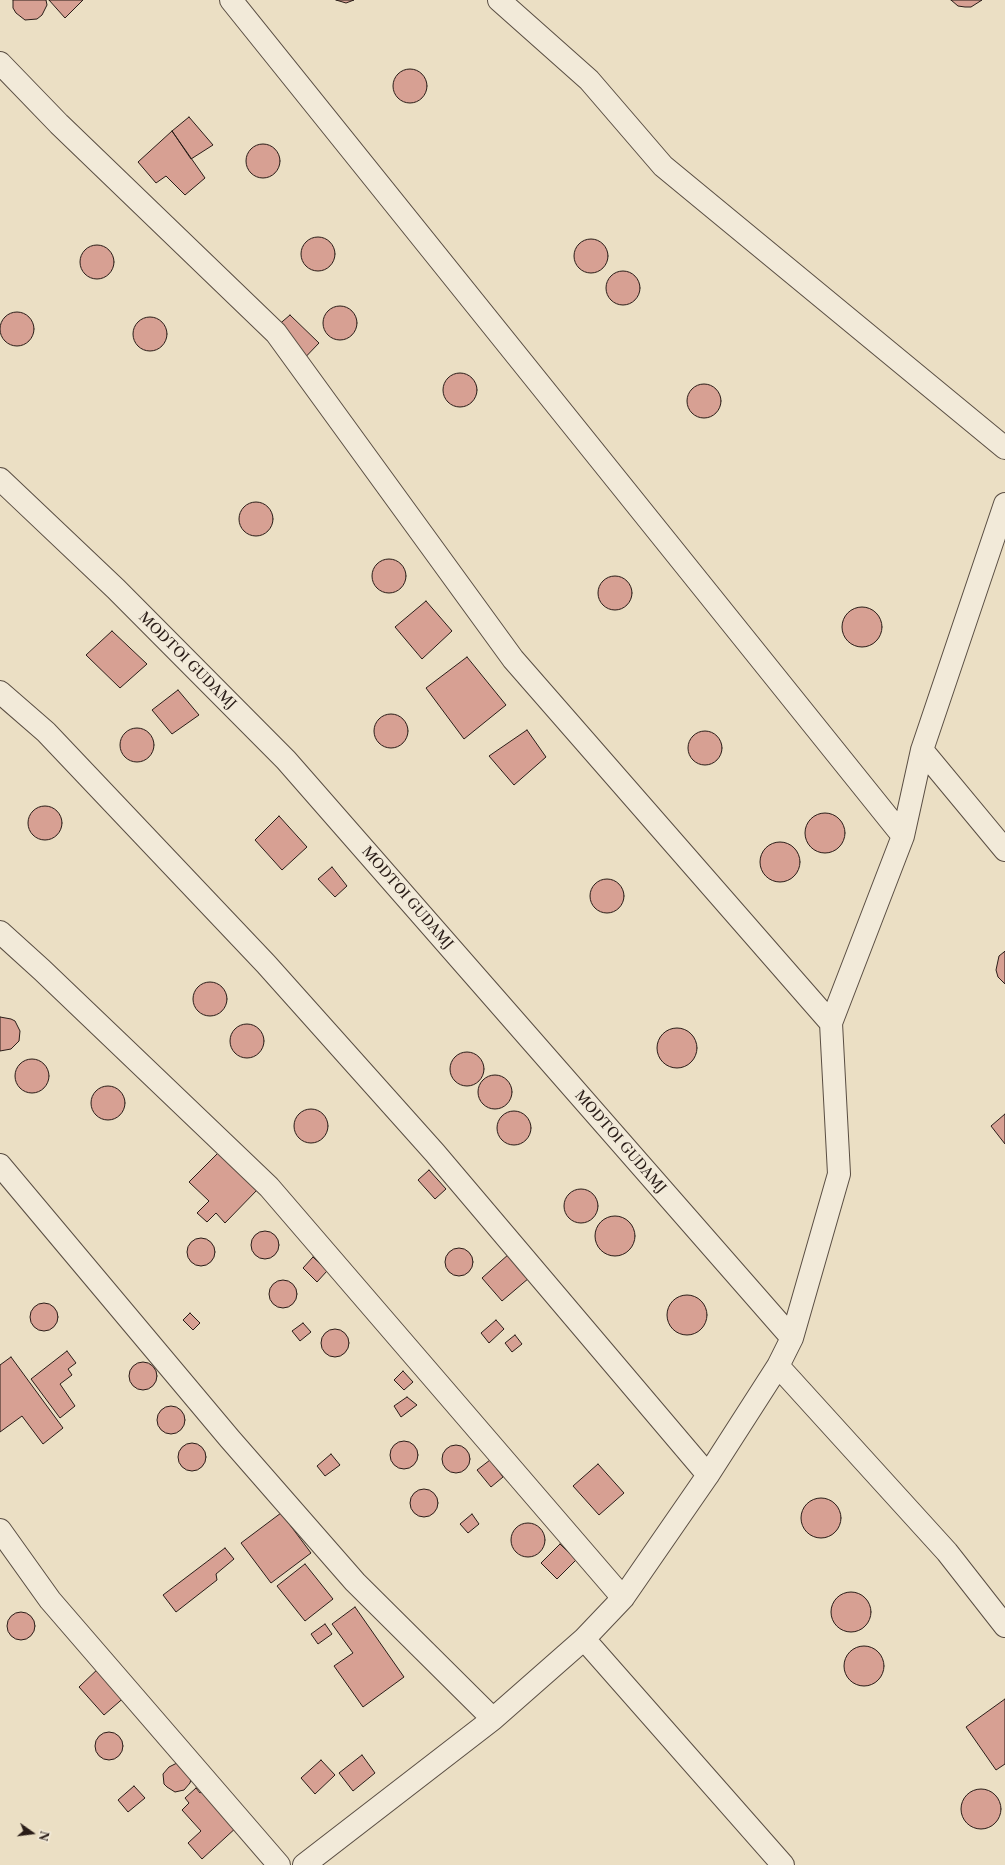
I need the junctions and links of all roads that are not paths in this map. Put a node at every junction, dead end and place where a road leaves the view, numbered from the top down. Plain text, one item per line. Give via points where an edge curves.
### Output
1 (231, 0) edge
2 (499, 0) edge
3 (0, 63) edge
4 (1005, 448) edge
5 (0, 479) edge
6 (1005, 504) edge
7 (0, 692) edge
8 (922, 750) junction
9 (903, 836) junction
10 (1005, 850) edge
11 (0, 932) edge
12 (831, 1023) junction
13 (0, 1165) edge
14 (792, 1338) junction
15 (778, 1366) junction
16 (708, 1475) junction
17 (0, 1530) edge
18 (623, 1598) junction
19 (1005, 1626) edge
20 (584, 1639) junction
21 (493, 1719) junction
22 (279, 1865) edge
23 (304, 1865) edge
24 (783, 1865) edge

1 - 9 street
2 - 4 street via 589,80 663,166
3 - 12 street via 59,124 276,333 513,659
5 - 14 street, MODTOI GUDAMJ via 116,589 286,760
6 - 8 street
7 - 16 street via 46,732 266,964 434,1153
8 - 9 street
8 - 10 street
9 - 12 street
11 - 18 street via 268,1187
12 - 14 street via 839,1174
13 - 21 street via 225,1433 355,1582
14 - 15 street
15 - 16 street
15 - 19 street via 947,1552
16 - 18 street
17 - 22 street via 50,1600
18 - 20 street
20 - 21 street
20 - 24 street
21 - 23 street

